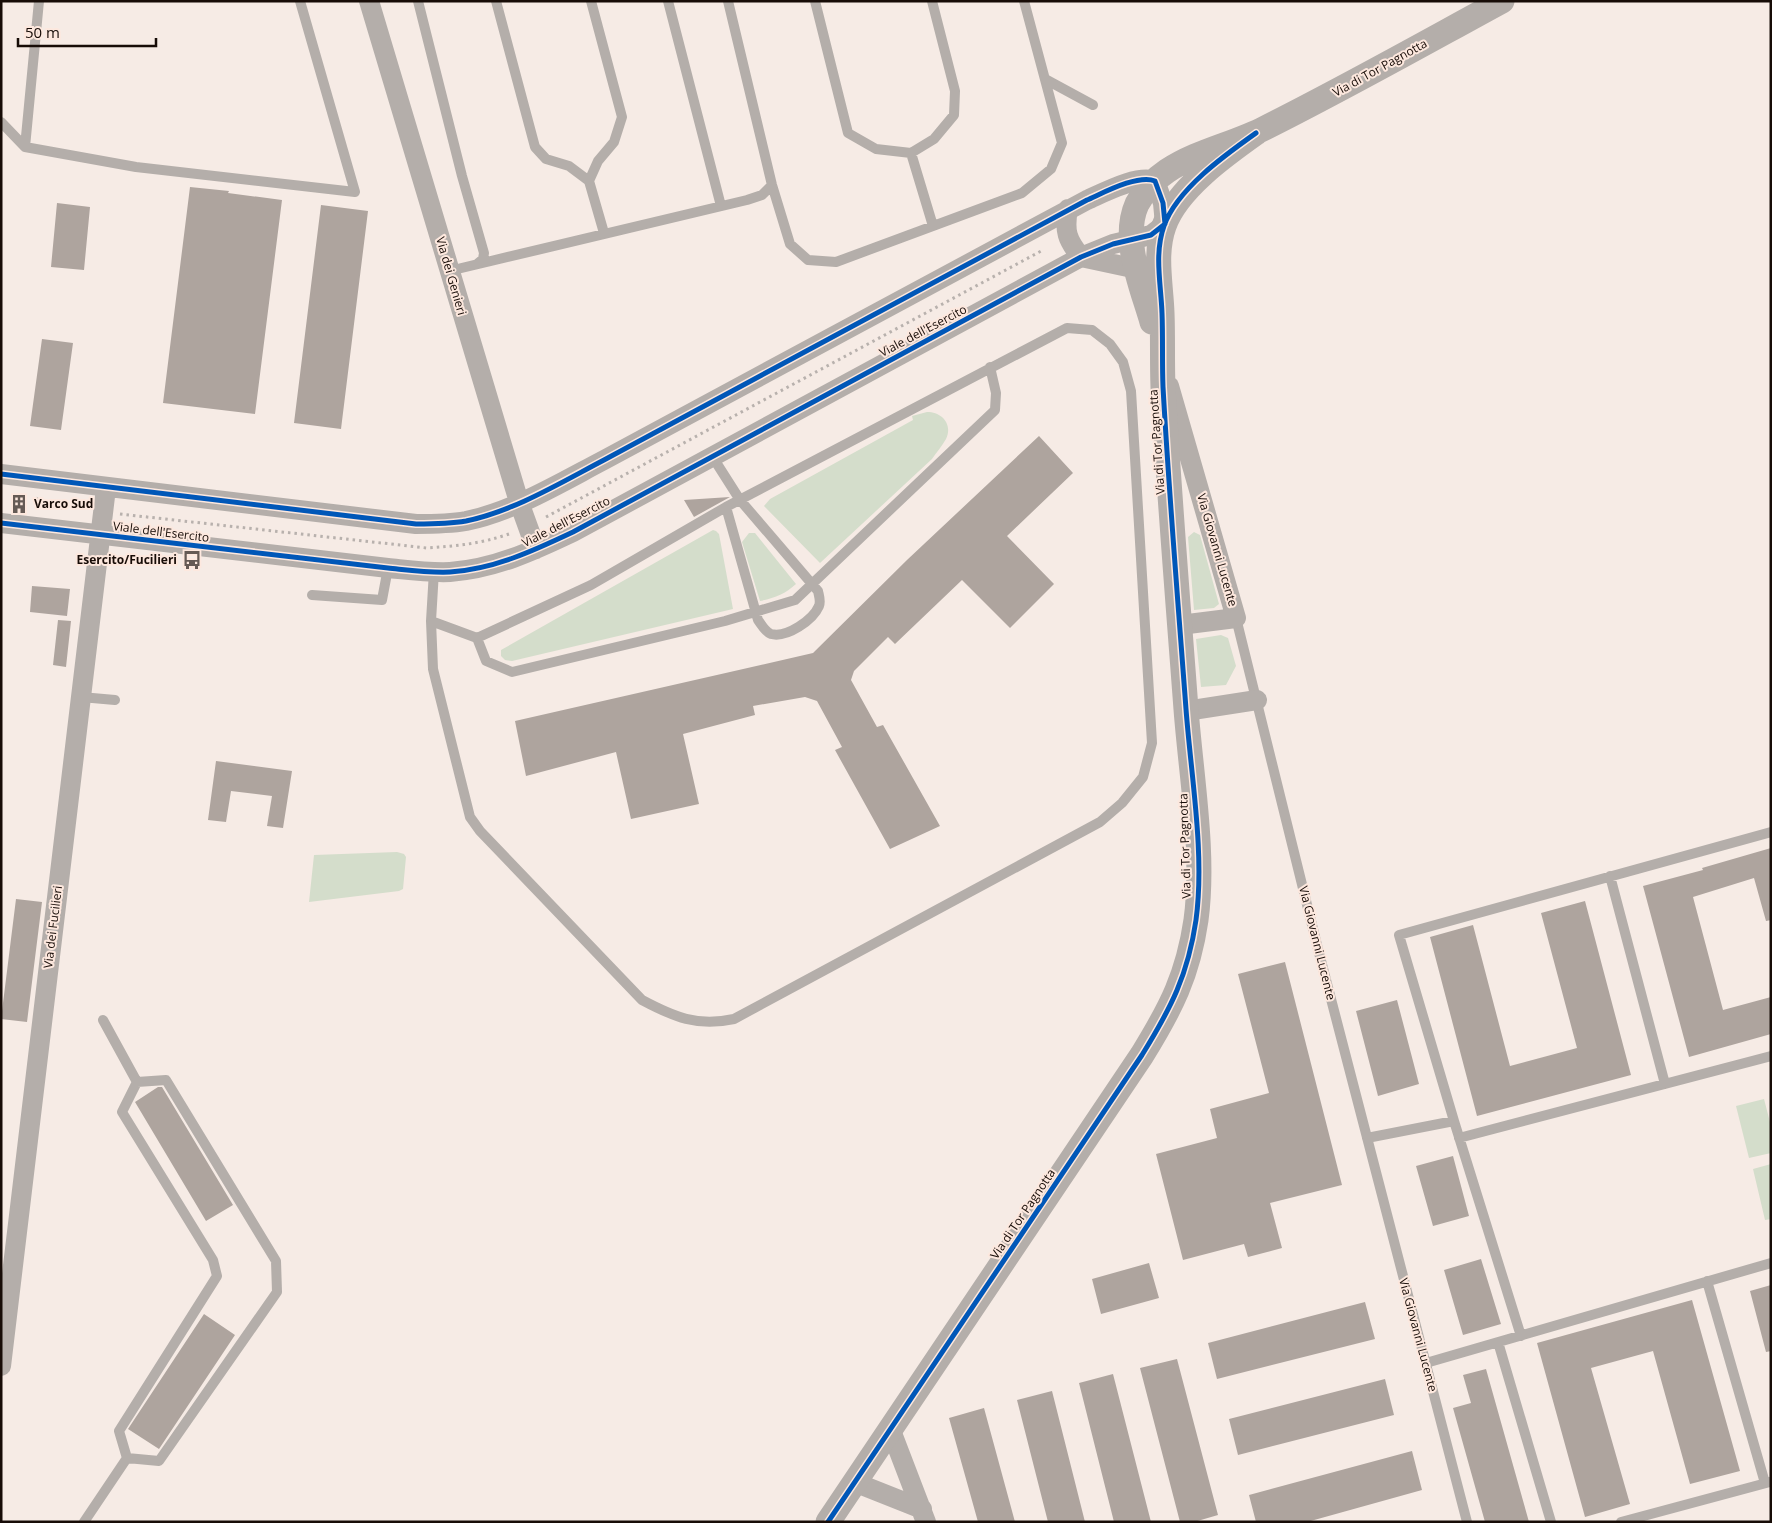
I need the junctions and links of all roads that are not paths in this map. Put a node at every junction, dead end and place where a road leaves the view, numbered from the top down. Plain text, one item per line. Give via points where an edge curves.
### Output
1 (39, 1) edge
2 (300, 1) edge
3 (370, 1) edge
4 (418, 1) edge
5 (496, 1) edge
6 (592, 1) edge
7 (668, 1) edge
8 (728, 1) edge
9 (815, 1) edge
10 (932, 1) edge
11 (1024, 1) edge
12 (1502, 1) edge
13 (1045, 79) junction
14 (1093, 105) dead end
15 (1, 122) edge
16 (1256, 133) junction
17 (25, 147) junction
18 (911, 153) junction
19 (589, 181) junction
20 (1155, 181) junction
21 (772, 185) junction
22 (721, 206) junction
23 (1068, 209) junction
24 (1165, 224) junction
25 (934, 226) junction
26 (604, 233) junction
27 (1132, 239) junction
28 (1081, 257) junction
29 (477, 264) junction
30 (1137, 269) junction
31 (449, 271) junction
32 (1162, 365) junction
33 (990, 367) junction
34 (712, 456) junction
35 (1, 474) edge
36 (106, 488) junction
37 (740, 500) junction
38 (519, 502) junction
39 (726, 507) junction
40 (1, 523) edge
41 (102, 535) junction
42 (536, 549) junction
43 (388, 568) junction
44 (434, 572) junction
45 (312, 595) dead end
46 (1236, 618) junction
47 (430, 621) junction
48 (1180, 625) junction
49 (477, 638) junction
50 (81, 697) junction
51 (115, 700) dead end
52 (1257, 700) junction
53 (1186, 711) junction
54 (1771, 832) edge
55 (1610, 876) junction
56 (103, 1020) dead end
57 (1771, 1056) edge
58 (137, 1082) junction
59 (1666, 1084) junction
60 (1454, 1121) junction
61 (1367, 1138) junction
62 (1459, 1138) junction
63 (1771, 1263) edge
64 (1707, 1281) junction
65 (1521, 1336) junction
66 (1498, 1342) junction
67 (1426, 1363) junction
68 (1, 1366) edge
69 (890, 1428) junction
70 (127, 1458) junction
71 (854, 1482) junction
72 (1768, 1482) edge
73 (924, 1516) edge
74 (84, 1522) edge
75 (828, 1522) edge
76 (1467, 1522) edge
77 (1551, 1522) edge
78 (1621, 1522) edge

1 - 17 lane
2 - 17 lane via 354,192 136,167
3 - 31 street, Via dei Genieri
4 - 29 lane via 484,253
5 - 19 lane via 535,147 546,159 569,166
6 - 19 lane via 622,117 614,142 598,161
7 - 22 lane
8 - 21 lane
9 - 18 lane via 848,133 876,149
10 - 18 lane via 955,91 954,114 934,139
11 - 13 lane
12 - 16 street, Via di Tor Pagnotta
13 - 14 lane
13 - 25 lane via 1062,143 1051,169 1022,193
15 - 17 lane
16 - 20 street, Via di Tor Pagnotta via 1181,163
16 - 24 street, Via di Tor Pagnotta via 1192,184
18 - 25 lane
19 - 26 lane
20 - 23 street via 1144,179 1122,185
20 - 24 street via 1164,203
20 - 27 street, Via di Tor Pagnotta via 1136,208
21 - 22 lane via 756,197
21 - 25 lane via 790,244 808,260 836,262
22 - 26 lane
23 - 28 street via 1067,236
23 - 38 street via 604,460
24 - 27 street, Viale dell'Esercito via 1151,234
24 - 32 street, Via di Tor Pagnotta via 1159,259
26 - 29 lane
27 - 28 street, Viale dell'Esercito
27 - 30 street, Via di Tor Pagnotta
28 - 30 street
28 - 34 street, Viale dell'Esercito
29 - 31 lane
30 - 32 street, Via di Tor Pagnotta
31 - 38 street, Via dei Genieri
32 - 46 street, Via Giovanni Lucente
32 - 48 street, Via di Tor Pagnotta
33 - 37 lane
33 - 47 lane via 1067,328 1092,330 1110,344 1123,362 1131,391 1152,743 1143,777 1100,822 734,1019 697,1021 669,1015 642,1000 480,831 470,817 433,669
33 - 49 lane via 996,393 995,410 795,600 512,672 486,661
34 - 37 lane
34 - 42 street, Viale dell'Esercito
35 - 36 street
36 - 38 street via 416,524 464,521
36 - 41 street, Via dei Fucilieri
37 - 39 lane
37 - 39 lane via 818,591 819,606 804,625 784,634 771,634 763,628
38 - 42 street, Via dei Genieri
39 - 49 lane via 591,585
40 - 41 street, Viale dell'Esercito
41 - 43 street, Viale dell'Esercito
41 - 50 street, Via dei Fucilieri
42 - 44 street, Viale dell'Esercito via 480,568
43 - 44 street, Viale dell'Esercito
43 - 45 lane via 382,600
44 - 47 lane
46 - 48 street
46 - 52 lane, Via Giovanni Lucente
47 - 49 lane
48 - 53 street, Via di Tor Pagnotta
50 - 51 lane
50 - 68 street, Via dei Fucilieri
52 - 53 street
52 - 61 lane, Via Giovanni Lucente
53 - 69 street, Via di Tor Pagnotta via 1195,803 1198,893 1180,986 1164,1020 1137,1062
54 - 55 lane
55 - 59 lane
55 - 60 lane via 1398,935
56 - 58 lane
57 - 59 lane
58 - 70 lane via 122,1112 213,1260 217,1276 119,1431
58 - 70 lane via 166,1080 276,1261 277,1292 159,1460
59 - 62 lane
60 - 61 lane
60 - 62 lane
61 - 67 lane, Via Giovanni Lucente
62 - 65 lane
63 - 64 lane
64 - 65 lane
64 - 72 lane
65 - 66 lane
66 - 67 lane
66 - 77 lane
67 - 76 lane, Via Giovanni Lucente
69 - 71 street, Via di Tor Pagnotta
69 - 73 street
70 - 74 lane
71 - 73 street
71 - 75 street, Via di Tor Pagnotta
72 - 78 lane

